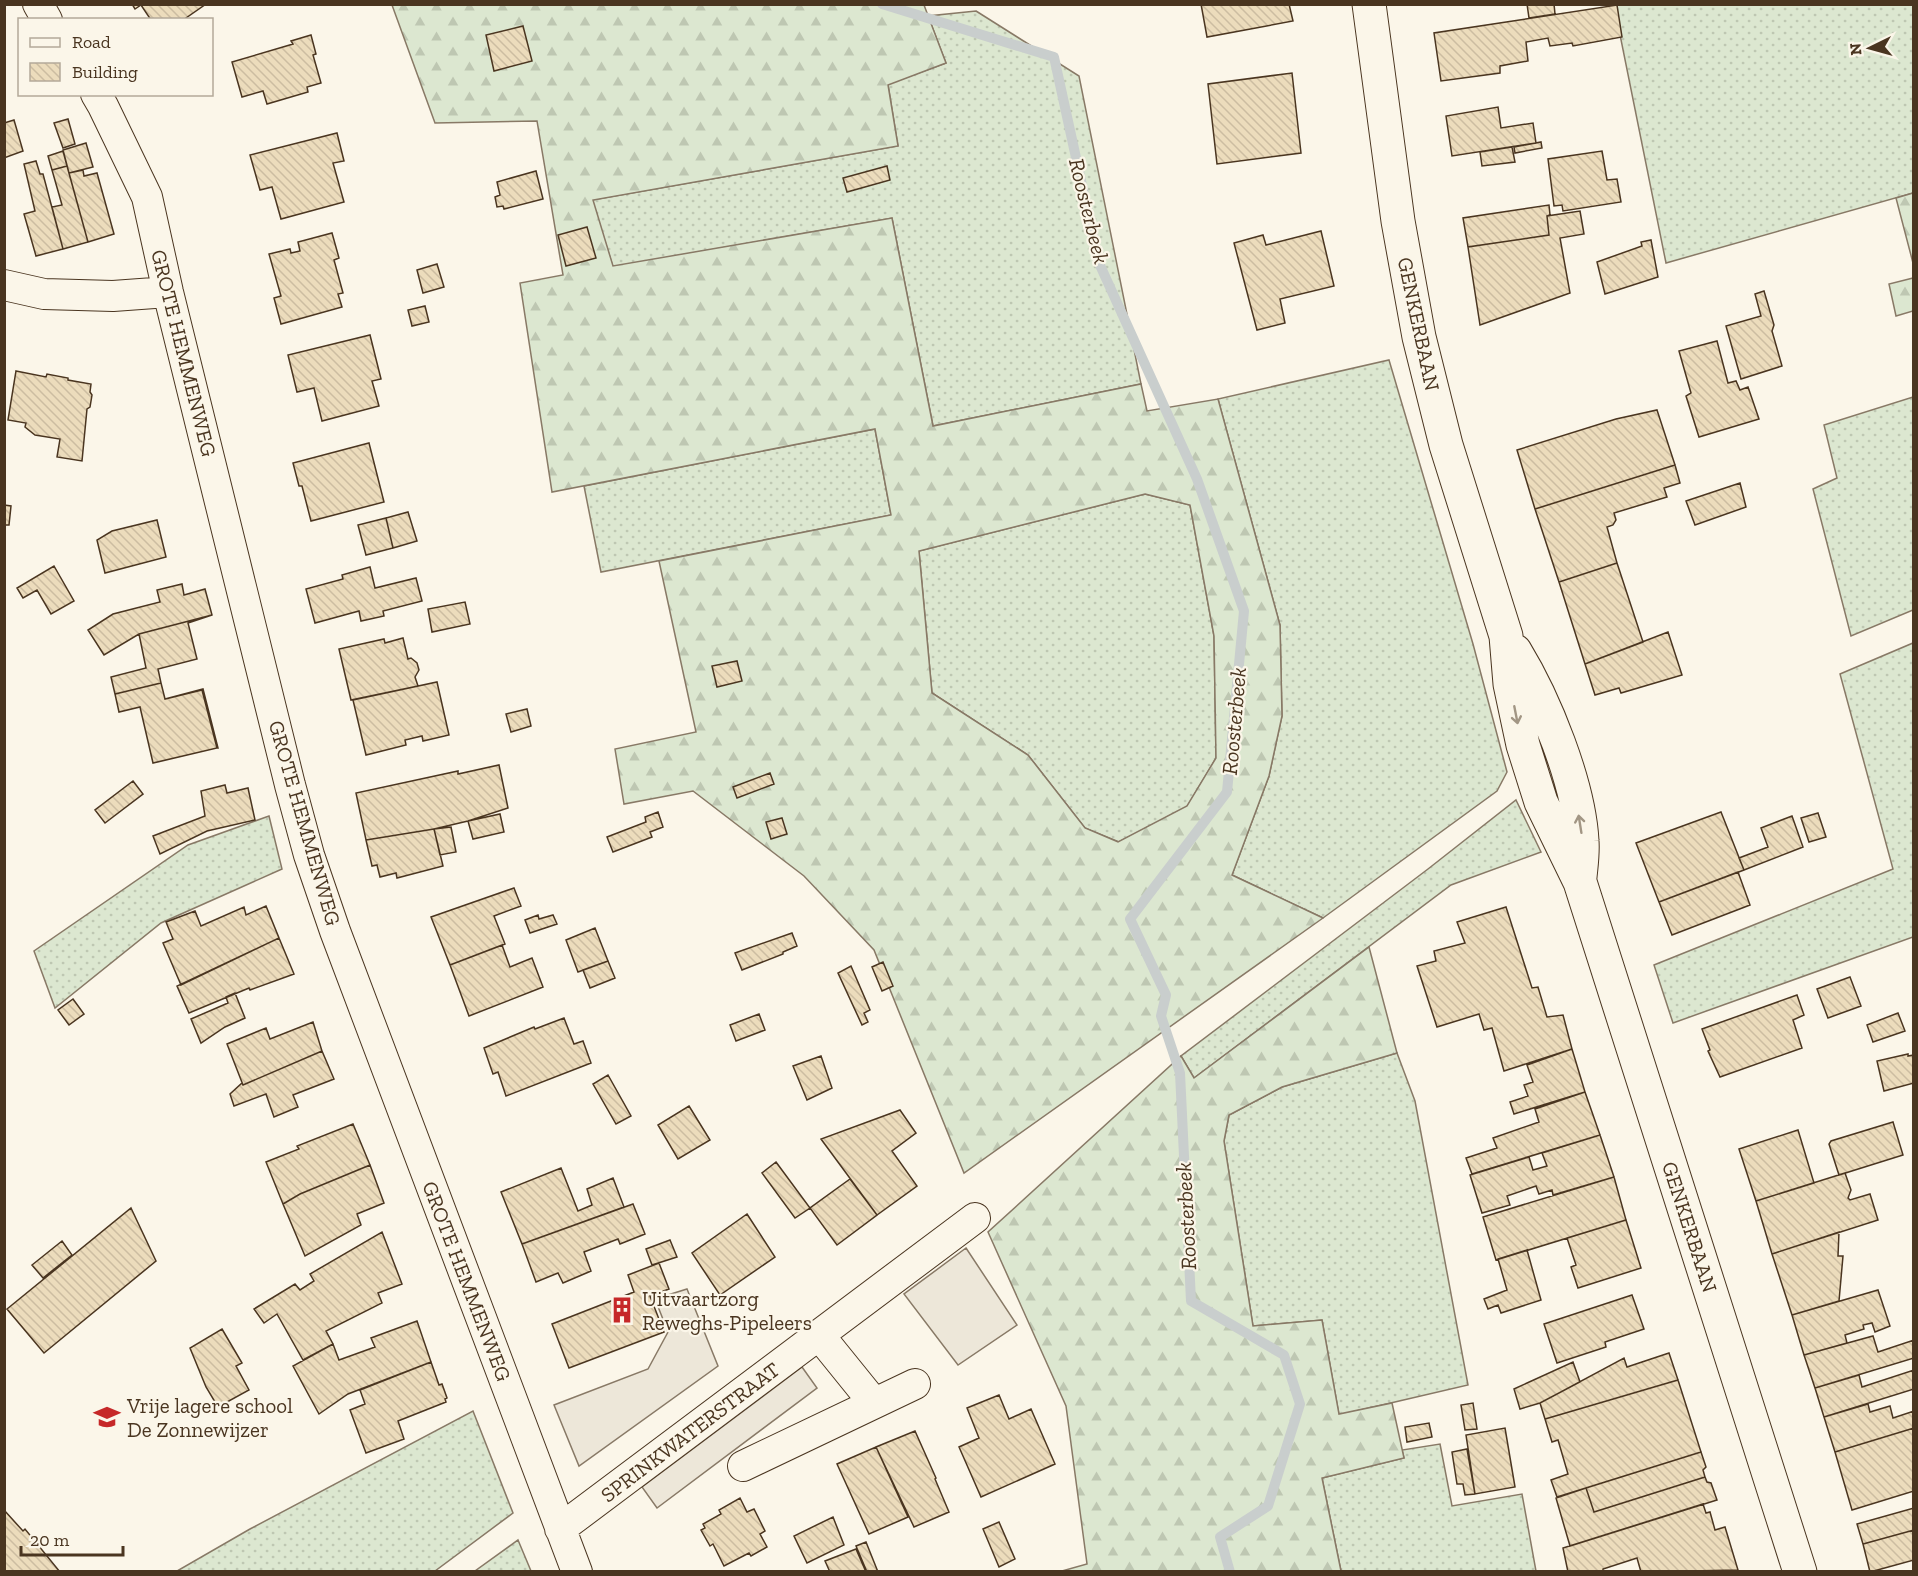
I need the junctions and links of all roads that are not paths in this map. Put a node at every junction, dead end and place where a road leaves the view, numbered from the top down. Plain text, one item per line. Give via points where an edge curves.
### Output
1 (38, 4) edge
2 (1369, 4) edge
3 (46, 18) edge
4 (97, 96) edge
5 (4, 285) edge
6 (168, 292) junction
7 (975, 1218) dead end
8 (819, 1335) junction
9 (915, 1384) dead end
10 (874, 1403) junction
11 (743, 1466) dead end
12 (560, 1529) junction
13 (577, 1572) edge
14 (1800, 1572) edge

1 - 3 street
2 - 14 street, GENKERBAAN via 1398,221 1419,337 1446,445 1506,636 1526,669 1569,776 1582,842 1580,882
4 - 6 street, GROTE HEMMENWEG via 147,197
5 - 6 street via 44,294 113,296
6 - 12 street, GROTE HEMMENWEG via 309,855
7 - 8 street, SPRINKWATERSTRAAT
8 - 10 street
8 - 12 street, SPRINKWATERSTRAAT
9 - 10 street
10 - 11 street
12 - 13 street, GROTE HEMMENWEG

